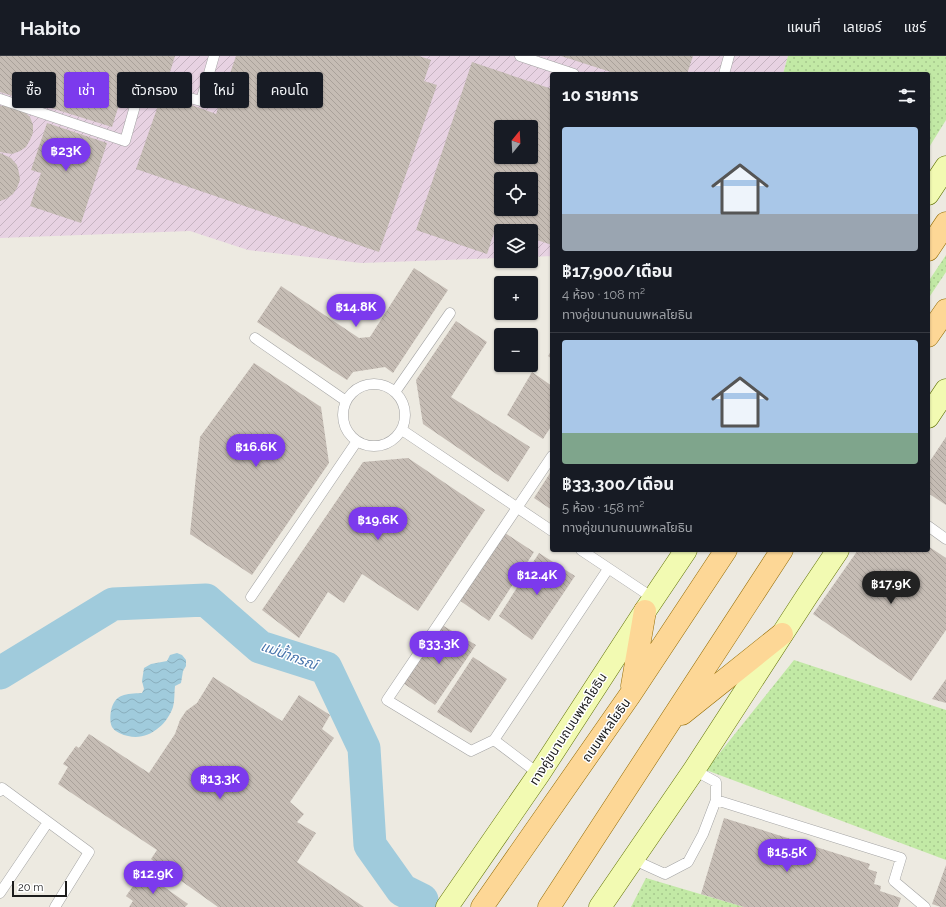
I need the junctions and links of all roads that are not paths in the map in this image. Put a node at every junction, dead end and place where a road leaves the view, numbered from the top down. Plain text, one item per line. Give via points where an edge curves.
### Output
1 (214, 56) edge
2 (520, 56) edge
3 (729, 56) edge
4 (568, 72) edge
5 (725, 72) edge
6 (0, 99) edge
7 (946, 168) edge
8 (930, 191) edge
9 (946, 223) edge
10 (930, 247) edge
11 (946, 310) edge
12 (450, 314) dead end
13 (930, 333) edge
14 (255, 338) dead end
15 (946, 390) edge
16 (395, 392) junction
17 (346, 401) junction
18 (930, 414) edge
19 (402, 430) junction
20 (357, 441) junction
21 (550, 459) edge
22 (518, 508) junction
23 (930, 527) edge
24 (550, 530) edge
25 (946, 539) edge
26 (584, 552) edge
27 (685, 552) edge
28 (725, 552) edge
29 (781, 552) edge
30 (837, 552) edge
31 (608, 569) junction
32 (251, 597) dead end
33 (649, 605) junction
34 (782, 634) junction
35 (630, 695) junction
36 (668, 726) junction
37 (494, 740) junction
38 (694, 770) junction
39 (539, 774) junction
40 (0, 791) edge
41 (716, 800) junction
42 (48, 822) junction
43 (632, 859) junction
44 (0, 893) edge
45 (55, 907) edge
46 (447, 907) edge
47 (482, 907) edge
48 (549, 907) edge
49 (600, 907) edge
50 (925, 907) edge

1 - 6 lane via 201,101 141,84 125,141
2 - 4 lane
3 - 5 lane
7 - 8 main road
9 - 10 main road
11 - 13 main road
12 - 16 lane
14 - 17 lane
15 - 18 main road
16 - 17 lane via 382,385 371,384 353,392
16 - 19 lane via 402,401 405,411
17 - 20 lane via 343,420 347,430
19 - 20 lane via 384,445 373,446
19 - 22 lane
20 - 32 lane
21 - 22 lane
22 - 24 lane
22 - 37 lane via 387,700 471,751
23 - 25 lane
26 - 31 lane
27 - 33 main road, ทางคู่ขนานถนนพหลโยธิน
28 - 35 main road, ถนนพหลโยธิน
29 - 36 main road
30 - 34 main road
31 - 33 lane
31 - 37 lane
33 - 35 main road
33 - 39 main road, ทางคู่ขนานถนนพหลโยธิน
34 - 36 main road
34 - 38 main road
35 - 47 main road, ถนนพหลโยธิน
36 - 48 main road
37 - 39 lane
38 - 41 lane via 716,782
38 - 43 main road
39 - 46 main road, ทางคู่ขนานถนนพหลโยธิน
40 - 42 lane via 2,788
41 - 43 lane via 703,834 688,862 665,874
41 - 50 lane via 901,858 894,881
42 - 44 lane
42 - 45 lane via 89,852
43 - 49 main road

